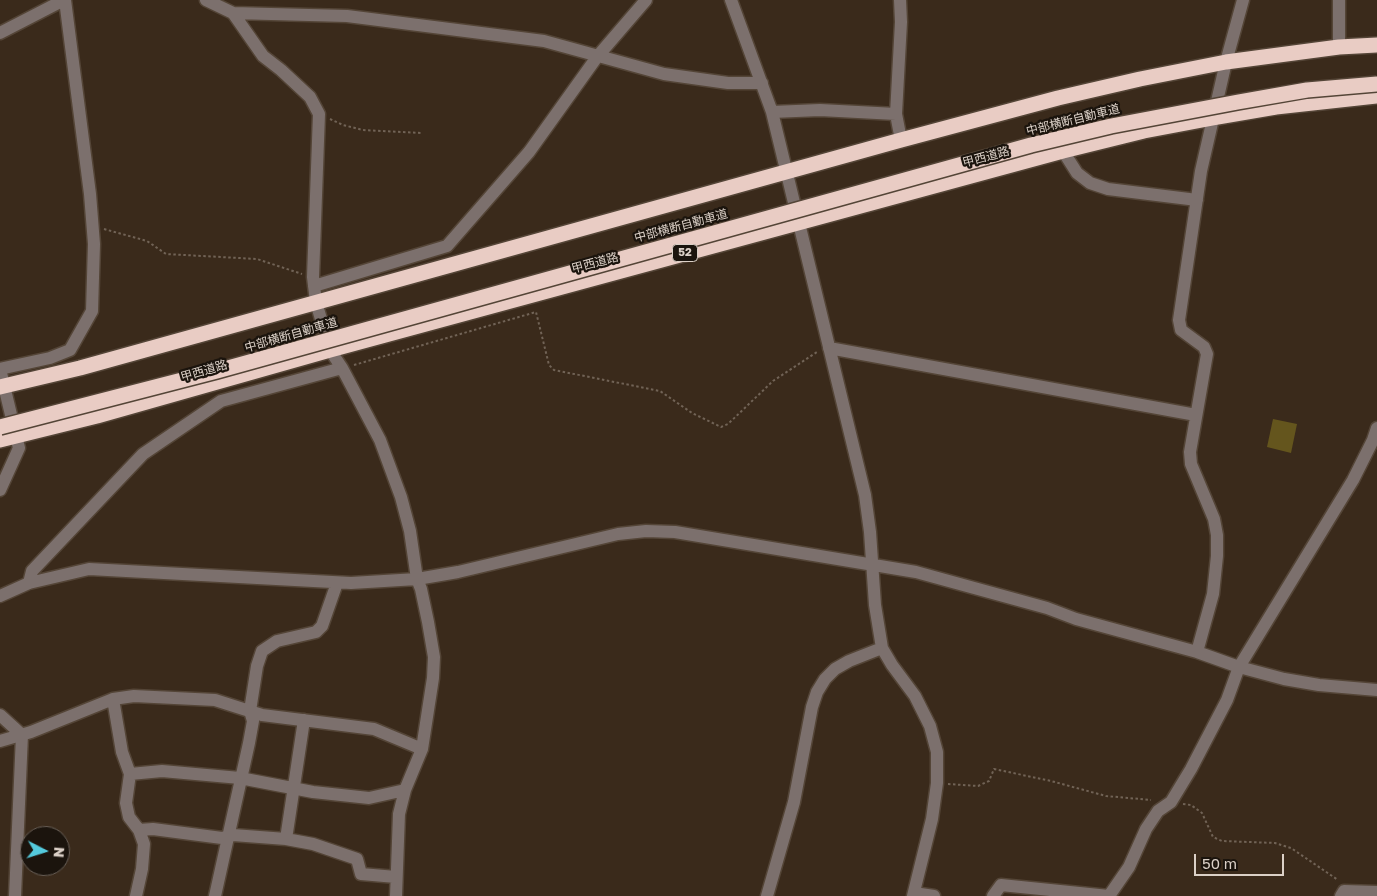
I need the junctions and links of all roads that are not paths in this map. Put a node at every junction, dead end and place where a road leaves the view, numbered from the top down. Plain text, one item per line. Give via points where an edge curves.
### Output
1 (65, 0) edge
2 (206, 0) edge
3 (646, 0) edge
4 (731, 0) edge
5 (900, 0) edge
6 (1242, 0) edge
7 (1339, 0) edge
8 (233, 13) junction
9 (0, 33) edge
10 (1377, 45) edge
11 (1338, 47) junction
12 (597, 57) junction
13 (1226, 62) junction
14 (1377, 76) edge
15 (762, 83) junction
16 (1377, 84) edge
17 (1377, 96) edge
18 (772, 112) junction
19 (896, 114) junction
20 (1213, 118) junction
21 (901, 140) junction
22 (1063, 152) junction
23 (787, 173) junction
24 (1197, 200) junction
25 (799, 222) junction
26 (313, 282) junction
27 (316, 302) junction
28 (829, 348) junction
29 (330, 350) junction
30 (342, 368) junction
31 (2, 386) edge
32 (1196, 416) junction
33 (0, 418) edge
34 (0, 427) edge
35 (1377, 428) edge
36 (16, 437) junction
37 (0, 440) edge
38 (0, 490) edge
39 (873, 564) junction
40 (417, 579) junction
41 (29, 583) junction
42 (337, 583) junction
43 (0, 596) edge
44 (882, 648) junction
45 (1197, 652) junction
46 (1239, 667) junction
47 (1377, 690) edge
48 (113, 699) junction
49 (250, 711) junction
50 (0, 715) edge
51 (304, 720) junction
52 (22, 735) junction
53 (0, 741) edge
54 (422, 749) junction
55 (130, 774) junction
56 (240, 778) junction
57 (293, 788) junction
58 (405, 790) junction
59 (139, 830) junction
60 (228, 836) junction
61 (286, 840) junction
62 (396, 877) junction
63 (1377, 892) edge
64 (914, 895) edge
65 (15, 896) edge
66 (136, 896) edge
67 (215, 896) edge
68 (396, 896) edge
69 (767, 896) edge
70 (934, 896) edge
71 (993, 896) edge
72 (1109, 896) edge
73 (1341, 896) edge

1 - 9 street
1 - 31 street via 90,194 94,244 92,311 70,350 0,369
2 - 8 street
3 - 12 street
4 - 15 street
5 - 19 street
6 - 13 street
7 - 11 street
8 - 12 street via 347,16 544,41
8 - 26 street via 263,56 310,97 319,114
10 - 11 highway
11 - 13 highway
12 - 15 street via 664,74 728,83
12 - 26 street via 528,152 447,246
13 - 20 street
13 - 21 highway via 1076,94
14 - 33 highway, 中部横断自動車道 via 1236,92 1168,104 1029,137
15 - 18 street
16 - 34 highway, 中部横断自動車道, bridge via 1307,90 1238,102 1031,145 208,373
17 - 20 highway, 甲西道路 / 52 via 1276,107
18 - 19 street via 820,110
18 - 23 street
19 - 21 street
20 - 22 highway, 甲西道路 / 52 via 1144,131
20 - 24 street
21 - 23 highway
22 - 24 street via 1077,173 1090,183 1108,189
22 - 25 highway, 甲西道路 / 52
23 - 25 street
23 - 27 highway
24 - 32 street via 1179,320 1181,330 1204,347 1207,354
25 - 28 street
25 - 29 highway, 甲西道路 / 52
26 - 27 street
27 - 29 street
27 - 31 highway via 80,368
28 - 32 street
28 - 39 street via 865,495
29 - 30 street
29 - 36 highway, 甲西道路 / 52
30 - 40 street via 380,440 401,497
30 - 41 street via 220,401 205,411 144,454 32,571
31 - 36 street
32 - 45 street via 1191,464 1208,502 1217,535 1213,594
35 - 46 street via 1353,480
36 - 37 highway, 甲西道路 / 52
36 - 38 street via 19,448
39 - 40 street via 675,532 646,532 618,534
39 - 44 street
39 - 45 street via 926,575
40 - 42 street
40 - 54 street via 434,657
41 - 42 street via 89,569
41 - 43 street
42 - 49 street via 322,626 316,632 277,641 262,651
44 - 64 street via 915,696 930,726 937,752 932,819
44 - 69 street via 835,669 817,692 794,802
45 - 46 street
46 - 47 street via 1319,685
46 - 72 street via 1227,700 1191,769 1172,802 1158,811 1146,829 1129,867
48 - 49 street via 134,696 215,700
48 - 52 street
48 - 55 street via 122,752
49 - 51 street
49 - 56 street via 253,721
50 - 52 street
51 - 54 street via 374,729
51 - 57 street
52 - 53 street
52 - 65 street
54 - 58 street
55 - 56 street via 162,770
55 - 59 street via 126,803 129,817
56 - 57 street
56 - 60 street
57 - 58 street via 369,798
57 - 61 street
58 - 62 street via 400,814
59 - 60 street
59 - 66 street via 144,844
60 - 61 street
60 - 67 street
61 - 62 street via 313,844 357,859 361,874
62 - 68 street
63 - 73 street via 1344,891
64 - 70 street
71 - 72 street via 1001,885

